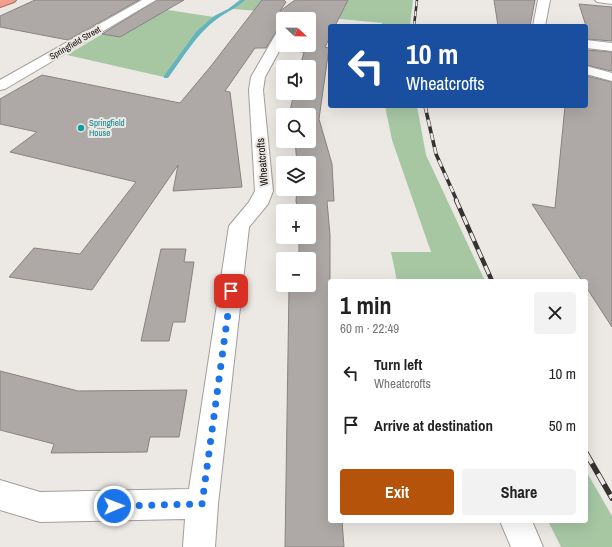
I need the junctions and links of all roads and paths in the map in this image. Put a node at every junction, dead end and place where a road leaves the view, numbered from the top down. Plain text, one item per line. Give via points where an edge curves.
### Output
1 (10, 0) edge
2 (150, 0) edge
3 (544, 0) edge
4 (601, 0) edge
5 (612, 1) edge
6 (0, 4) edge
7 (539, 24) edge
8 (276, 38) edge
9 (588, 44) edge
10 (612, 47) edge
11 (588, 71) edge
12 (612, 77) edge
13 (0, 86) edge
14 (0, 495) edge
15 (202, 504) junction
16 (517, 523) edge
17 (199, 547) edge
18 (527, 547) edge

1 - 6 highway
2 - 13 street, Springfield Street
3 - 7 street
4 - 5 street
8 - 15 street, Wheatcrofts via 258,77 256,90 264,191 258,204 239,226
9 - 10 street
11 - 12 street
14 - 15 street via 40,507
15 - 17 street, Wheatcrofts
16 - 18 street

